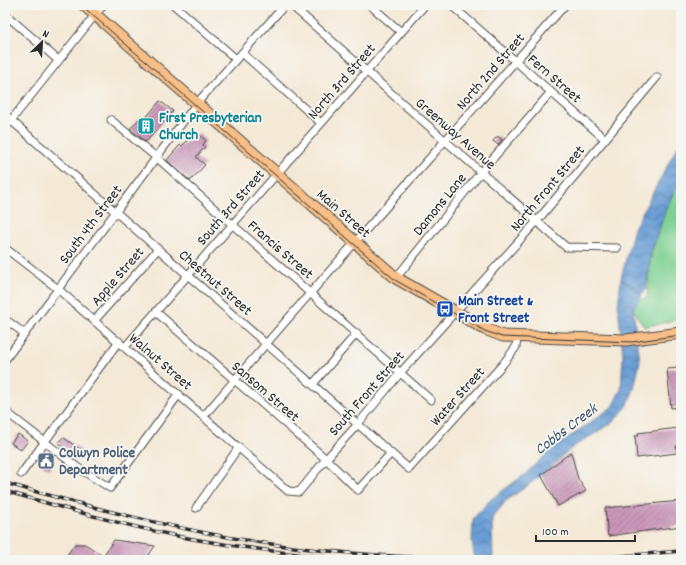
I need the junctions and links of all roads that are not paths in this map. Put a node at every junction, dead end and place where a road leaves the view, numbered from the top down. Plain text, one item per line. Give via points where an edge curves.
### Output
1 (84, 5) edge
2 (103, 5) edge
3 (174, 5) edge
4 (285, 5) edge
5 (291, 5) edge
6 (370, 5) edge
7 (425, 5) edge
8 (451, 5) edge
9 (565, 5) edge
10 (5, 14) edge
11 (95, 14) junction
12 (401, 32) junction
13 (242, 53) junction
14 (236, 59) junction
15 (58, 60) junction
16 (516, 61) junction
17 (366, 71) junction
18 (657, 77) dead end
19 (551, 92) junction
20 (197, 103) junction
21 (5, 115) edge
22 (11, 120) junction
23 (111, 120) dead end
24 (321, 122) junction
25 (5, 128) edge
26 (605, 139) junction
27 (446, 141) junction
28 (156, 157) junction
29 (482, 172) junction
30 (276, 174) junction
31 (116, 212) junction
32 (537, 221) junction
33 (232, 224) junction
34 (356, 244) junction
35 (5, 248) edge
36 (617, 248) dead end
37 (158, 249) junction
38 (188, 275) junction
39 (396, 278) junction
40 (58, 289) junction
41 (312, 294) junction
42 (156, 312) junction
43 (455, 313) junction
44 (5, 319) edge
45 (95, 320) junction
46 (357, 333) junction
47 (681, 333) edge
48 (25, 334) junction
49 (517, 337) junction
50 (119, 341) junction
51 (266, 343) junction
52 (125, 347) junction
53 (5, 360) edge
54 (402, 372) junction
55 (234, 381) junction
56 (313, 384) junction
57 (179, 394) junction
58 (431, 400) dead end
59 (5, 411) edge
60 (204, 416) junction
61 (358, 424) junction
62 (45, 442) junction
63 (239, 447) junction
64 (391, 453) junction
65 (326, 458) junction
66 (409, 468) joint
67 (21, 474) dead end
68 (299, 492) joint
69 (196, 508) dead end

1 - 11 main road, Main Street
2 - 11 street
3 - 14 street
4 - 13 street, South 4th Street
5 - 17 street, Greenway Avenue
6 - 12 street
7 - 12 street, North 3rd Street
8 - 16 street, Fern Street
9 - 16 street, North 2nd Street
10 - 15 street
11 - 15 street
11 - 20 main road, Main Street
12 - 17 street, North 3rd Street
13 - 14 street, South 4th Street
13 - 24 street
14 - 20 street, South 4th Street
15 - 22 street
16 - 19 street, Fern Street
16 - 27 street, North 2nd Street
17 - 24 street, North 3rd Street
17 - 27 street, Greenway Avenue
18 - 26 street, North Front Street
19 - 26 street, Fern Street
19 - 29 street, Damons Lane
20 - 28 street, South 4th Street
20 - 30 main road, Main Street
21 - 22 street, Chestnut Street
22 - 25 street
22 - 31 street, Chestnut Street
23 - 28 street, Francis Street
24 - 30 street, North 3rd Street
26 - 32 street, North Front Street
27 - 29 street, Greenway Avenue
27 - 34 street, North 2nd Street
28 - 31 street, South 4th Street
28 - 33 street, Francis Street
29 - 32 street, Greenway Avenue
29 - 39 street, Damons Lane
30 - 33 street, South 3rd Street
30 - 34 main road, Main Street
31 - 37 street, Chestnut Street
31 - 40 street, South 4th Street
32 - 36 street, Greenway Avenue via 566,247
32 - 43 street, North Front Street
33 - 38 street, South 3rd Street
33 - 41 street, Francis Street
34 - 39 main road, Main Street
34 - 41 street, North 2nd Street
35 - 40 street, Walnut Street
37 - 38 street, Chestnut Street
37 - 45 street, Apple Street
38 - 42 street, South 3rd Street
38 - 51 street, Chestnut Street
39 - 43 main road, Main Street
40 - 45 street, Walnut Street
40 - 48 street, South 4th Street
41 - 46 street, Francis Street
41 - 51 street, North 2nd Street
42 - 52 street, South 3rd Street
42 - 55 street, Sansom Street
43 - 49 main road, Main Street via 495,333
43 - 54 street, South Front Street
44 - 48 street
45 - 50 street, Walnut Street
46 - 54 street, Francis Street
46 - 56 street
47 - 49 main road, Main Street via 631,340
48 - 53 street, South 4th Street
49 - 66 street, Water Street via 516,347 503,364
50 - 52 street, Walnut Street
50 - 62 street
51 - 55 street, North 2nd Street
51 - 56 street, Chestnut Street
52 - 57 street, Walnut Street
54 - 58 street, Francis Street
54 - 61 street, South Front Street
55 - 60 street, North 2nd Street
55 - 65 street, Sansom Street
56 - 61 street, Chestnut Street
57 - 60 street, Walnut Street
57 - 62 street via 110,488
59 - 62 street
60 - 63 street, Walnut Street
61 - 64 street, Chestnut Street
61 - 65 street, South Front Street
62 - 67 street
63 - 68 street, Walnut Street via 288,491
63 - 69 street
64 - 65 street, Sansom Street via 358,490
64 - 66 street, Chestnut Street
65 - 68 street, South Front Street

